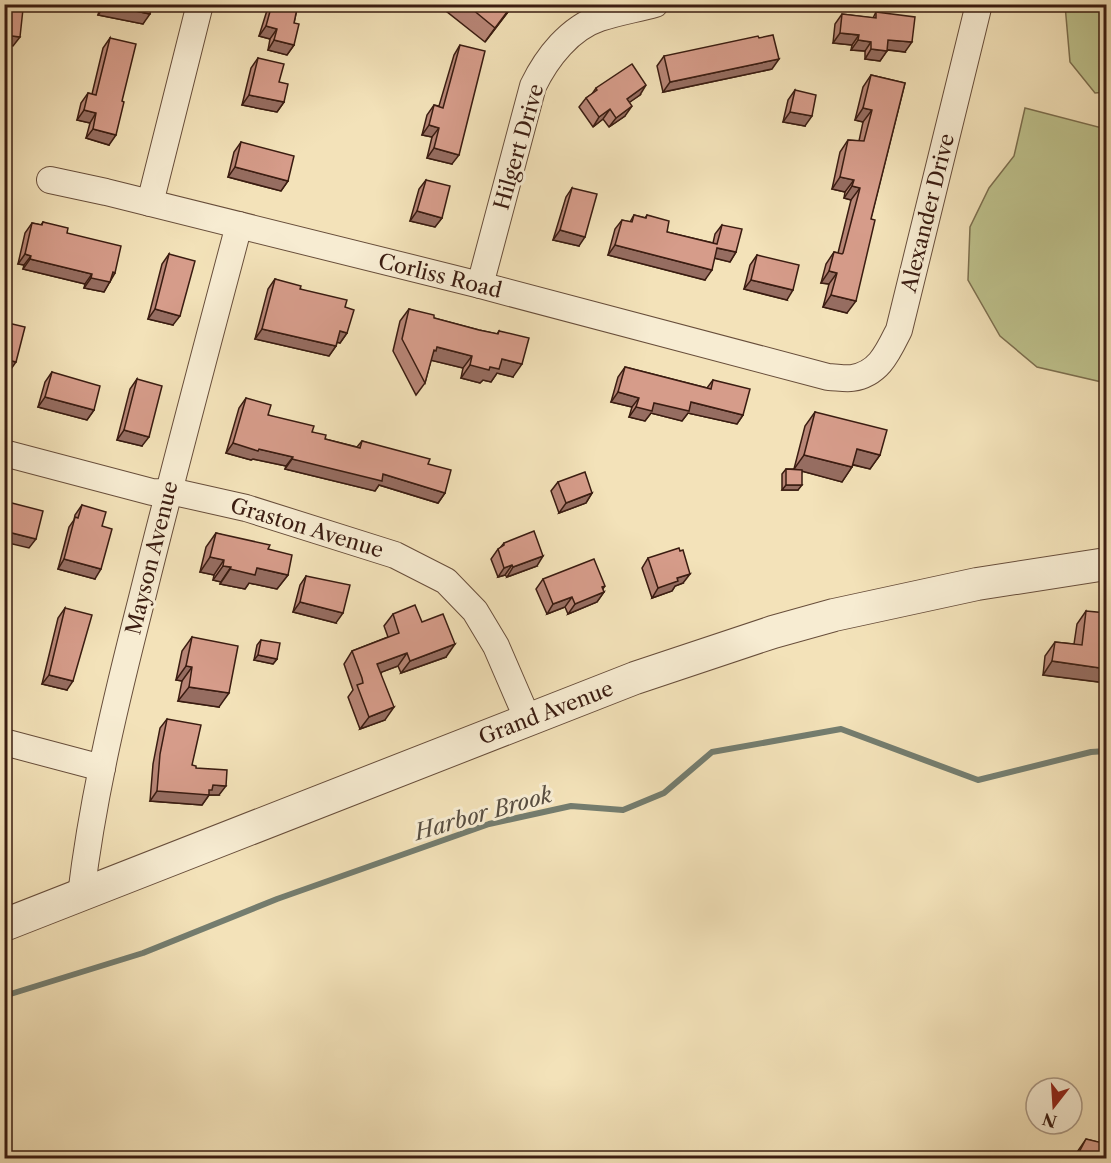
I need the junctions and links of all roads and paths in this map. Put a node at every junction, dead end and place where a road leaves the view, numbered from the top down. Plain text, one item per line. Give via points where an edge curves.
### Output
1 (200, 4) edge
2 (655, 4) edge
3 (979, 4) edge
4 (50, 180) dead end
5 (150, 203) junction
6 (239, 225) junction
7 (480, 285) junction
8 (828, 377) joint
9 (4, 453) edge
10 (168, 493) junction
11 (1107, 564) edge
12 (528, 720) junction
13 (4, 742) edge
14 (102, 768) junction
15 (81, 895) junction
16 (4, 925) edge

1 - 5 street
2 - 7 street, Hilgert Drive via 598,18 564,40 539,74
3 - 8 street, Alexander Drive via 899,330 885,360 871,371 852,378
4 - 5 street, Corliss Road
5 - 6 street, Corliss Road
6 - 7 street, Corliss Road
6 - 10 street, Mayson Avenue
7 - 8 street, Corliss Road
9 - 10 street, Graston Avenue
10 - 12 street, Graston Avenue via 246,508 395,555 446,581 475,611 496,646
10 - 14 street, Mayson Avenue
11 - 12 street, Grand Avenue via 976,584 834,615 635,678
12 - 15 street, Grand Avenue
13 - 14 street
14 - 15 street, Mayson Avenue
15 - 16 street, Grand Avenue

